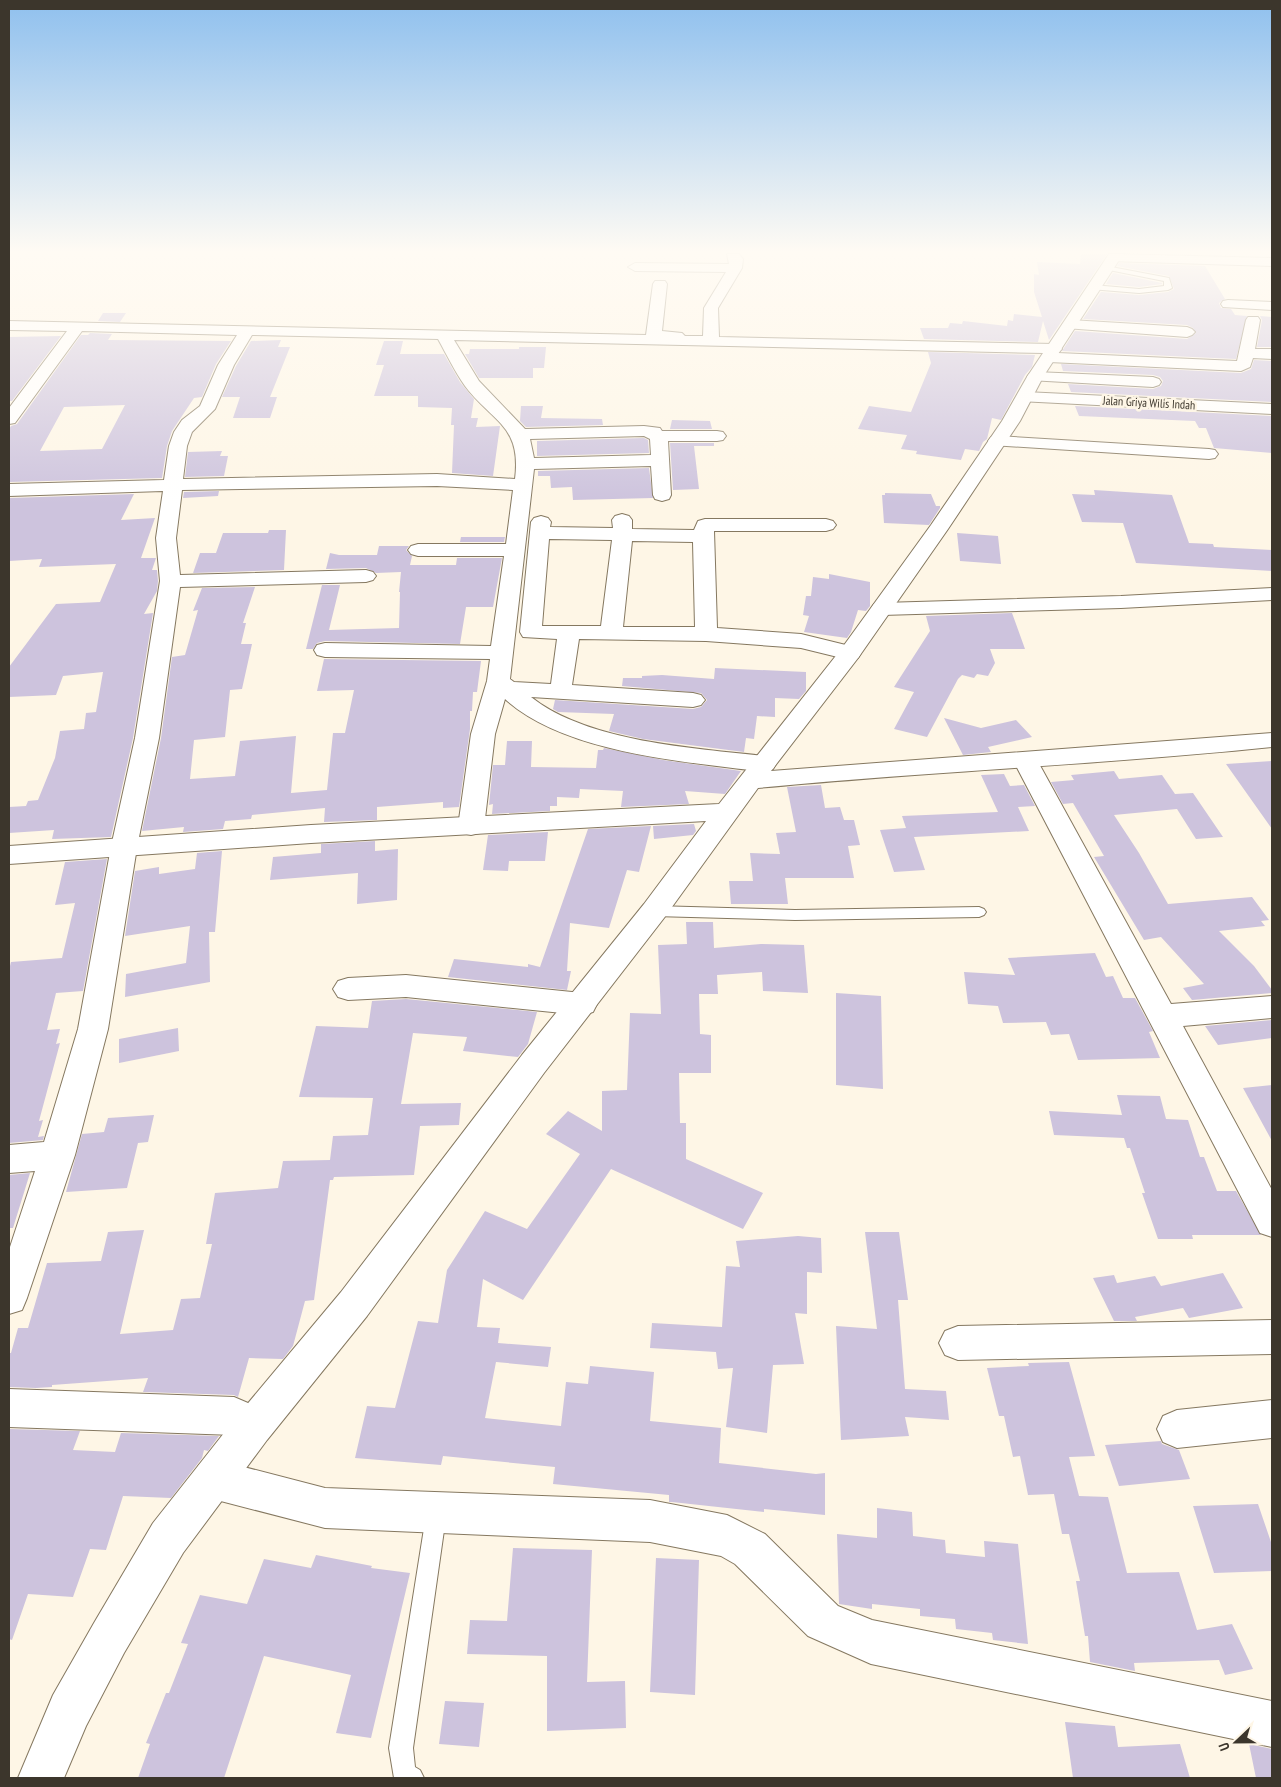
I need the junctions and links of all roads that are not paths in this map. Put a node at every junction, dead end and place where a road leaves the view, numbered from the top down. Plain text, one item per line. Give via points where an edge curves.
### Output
1 (70, 337) edge
2 (243, 337) edge
3 (445, 337) edge
4 (568, 337) edge
5 (688, 337) edge
6 (1063, 337) edge
7 (1157, 337) edge
8 (1252, 337) edge
9 (711, 339) junction
10 (1246, 353) junction
11 (1272, 354) edge
12 (1052, 356) junction
13 (1153, 382) dead end
14 (1272, 409) edge
15 (9, 419) edge
16 (520, 434) junction
17 (658, 436) junction
18 (717, 436) dead end
19 (998, 441) junction
20 (1209, 454) dead end
21 (661, 460) junction
22 (526, 464) junction
23 (172, 485) junction
24 (522, 485) junction
25 (9, 490) edge
26 (662, 495) dead end
27 (826, 525) dead end
28 (622, 527) junction
29 (703, 536) junction
30 (418, 550) dead end
31 (514, 550) junction
32 (366, 576) dead end
33 (170, 581) junction
34 (1272, 594) edge
35 (882, 609) junction
36 (570, 632) junction
37 (611, 632) junction
38 (706, 634) junction
39 (325, 650) dead end
40 (501, 653) junction
41 (850, 654) junction
42 (562, 682) dead end
43 (503, 685) junction
44 (693, 700) dead end
45 (1271, 743) edge
46 (1025, 760) junction
47 (758, 773) junction
48 (726, 812) junction
49 (472, 827) junction
50 (124, 847) junction
51 (9, 854) edge
52 (654, 911) junction
53 (979, 912) dead end
54 (348, 989) dead end
55 (582, 1004) junction
56 (1272, 1007) edge
57 (1163, 1016) junction
58 (58, 1155) junction
59 (9, 1159) edge
60 (1272, 1222) edge
61 (9, 1298) edge
62 (1272, 1337) edge
63 (958, 1343) dead end
64 (9, 1408) edge
65 (234, 1416) dead end
66 (1272, 1419) edge
67 (1177, 1429) dead end
68 (213, 1479) junction
69 (436, 1513) junction
70 (1272, 1724) edge
71 (41, 1778) edge
72 (412, 1778) edge

1 - 15 street
2 - 23 street via 207,409 183,432
3 - 16 street via 472,384
4 - 9 street
5 - 9 street
6 - 12 street
7 - 12 street
8 - 10 street
9 - 12 street
10 - 11 street
10 - 12 street via 1244,364 1237,366
12 - 13 street
12 - 14 street, Jalan Griya Wilis Indah
12 - 19 street
16 - 17 street via 644,431
16 - 22 street
17 - 18 street
17 - 21 street
19 - 20 street
19 - 35 street
21 - 22 street
21 - 26 street
22 - 24 street
23 - 24 street via 437,480
23 - 25 street
23 - 33 street via 166,538
24 - 31 street
27 - 29 street via 704,525
28 - 29 street
28 - 36 street via 540,528 532,632
28 - 37 street
29 - 38 street
30 - 31 street
31 - 40 street
32 - 33 street
33 - 50 street via 147,738
34 - 35 street
35 - 41 street
36 - 37 street
36 - 42 street
37 - 38 street
38 - 41 street via 801,641
39 - 40 street
40 - 43 street
41 - 47 street
43 - 44 street
43 - 47 street via 535,711 580,731
43 - 49 street via 483,734
45 - 46 street
46 - 47 street via 800,776
46 - 57 street
47 - 48 street
48 - 49 street
48 - 52 street
49 - 50 street
50 - 51 street
50 - 58 street via 93,1029
52 - 53 lane via 795,915
52 - 55 street
54 - 55 street via 406,986
55 - 68 street via 532,1064 354,1304
56 - 57 street
57 - 60 street
58 - 59 street
58 - 61 street
62 - 63 street
64 - 65 street
66 - 67 street
68 - 69 street via 325,1508
68 - 71 street via 168,1538 109,1638 69,1711
69 - 70 street via 650,1522 727,1536 750,1549 823,1621 871,1642
69 - 72 lane via 400,1748 404,1774

